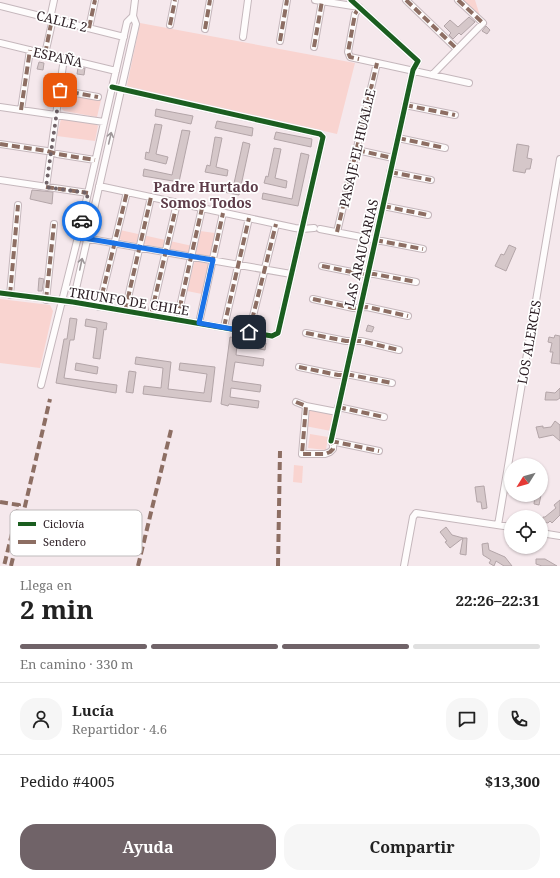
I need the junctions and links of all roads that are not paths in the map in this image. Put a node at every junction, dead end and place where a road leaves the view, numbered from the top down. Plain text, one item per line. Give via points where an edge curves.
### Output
1 (54, 0) edge
2 (95, 0) edge
3 (135, 0) edge
4 (175, 0) edge
5 (210, 0) edge
6 (248, 0) edge
7 (287, 0) edge
8 (315, 0) edge
9 (350, 0) edge
10 (406, 0) edge
11 (458, 0) edge
12 (322, 1) junction
13 (0, 6) edge
14 (359, 7) junction
15 (133, 16) junction
16 (52, 18) junction
17 (170, 25) dead end
18 (90, 28) junction
19 (204, 29) dead end
20 (124, 37) junction
21 (243, 37) dead end
22 (280, 41) dead end
23 (0, 43) edge
24 (314, 47) dead end
25 (458, 49) junction
26 (30, 50) junction
27 (45, 54) junction
28 (64, 58) junction
29 (377, 63) junction
30 (116, 70) junction
31 (413, 70) junction
32 (432, 75) junction
33 (469, 83) dead end
34 (112, 88) junction
35 (60, 90) junction
36 (121, 90) junction
37 (98, 97) dead end
38 (405, 105) junction
39 (0, 107) edge
40 (21, 110) junction
41 (56, 114) junction
42 (455, 115) dead end
43 (104, 122) junction
44 (398, 138) junction
45 (0, 144) edge
46 (445, 148) dead end
47 (357, 150) junction
48 (51, 152) junction
49 (393, 158) junction
50 (560, 159) edge
51 (95, 160) junction
52 (390, 172) junction
53 (0, 180) edge
54 (431, 180) dead end
55 (99, 186) junction
56 (46, 187) junction
57 (127, 192) junction
58 (88, 193) junction
59 (151, 197) junction
60 (177, 203) junction
61 (18, 205) dead end
62 (383, 206) junction
63 (202, 208) junction
64 (223, 213) junction
65 (428, 215) dead end
66 (249, 218) junction
67 (54, 224) dead end
68 (276, 224) junction
69 (302, 229) junction
70 (338, 232) junction
71 (78, 237) junction
72 (87, 238) junction
73 (375, 240) junction
74 (115, 243) junction
75 (139, 247) junction
76 (422, 249) dead end
77 (165, 252) junction
78 (191, 256) junction
79 (213, 260) junction
80 (238, 264) junction
81 (322, 266) dead end
82 (265, 269) junction
83 (291, 274) junction
84 (368, 274) junction
85 (416, 282) dead end
86 (0, 293) edge
87 (10, 295) junction
88 (313, 299) dead end
89 (46, 300) junction
90 (63, 301) junction
91 (73, 302) junction
92 (99, 307) junction
93 (360, 308) junction
94 (125, 311) junction
95 (151, 315) junction
96 (408, 316) dead end
97 (177, 320) junction
98 (199, 323) junction
99 (224, 328) junction
100 (249, 332) junction
101 (306, 333) dead end
102 (353, 341) junction
103 (399, 350) dead end
104 (299, 367) dead end
105 (345, 375) junction
106 (392, 383) dead end
107 (41, 385) dead end
108 (296, 402) dead end
109 (306, 406) junction
110 (338, 410) junction
111 (384, 417) dead end
112 (331, 440) junction
113 (379, 452) dead end
114 (498, 525) junction
115 (504, 526) edge
116 (548, 534) edge
117 (560, 536) edge
118 (404, 566) edge

1 - 16 street
2 - 18 street
3 - 15 street
4 - 17 street
5 - 19 street
6 - 21 street
7 - 22 street
8 - 12 street
9 - 14 street
10 - 25 street
11 - 25 street via 483,23
12 - 14 street
12 - 24 street
13 - 16 street, CALLE 2
14 - 29 street via 355,14 348,52 350,57
14 - 31 street via 418,61
15 - 20 street via 127,22
15 - 36 street via 136,24
16 - 18 street, CALLE 2
16 - 27 street
18 - 20 street, CALLE 2
20 - 30 street
23 - 26 street, ESPAÑA
25 - 32 street
26 - 27 street, ESPAÑA
26 - 40 street
27 - 28 street, ESPAÑA
28 - 30 street, ESPAÑA
28 - 35 street
29 - 31 street
29 - 47 street, PASAJE EL HUALLE
30 - 34 street
31 - 32 street
31 - 38 street, LAS ARAUCARIAS
32 - 33 street
34 - 36 street
34 - 43 street
35 - 37 street
35 - 41 street
55 -> 36 street
36 - 69 street via 320,134 323,137
38 - 42 street
38 - 44 street, LAS ARAUCARIAS
39 - 40 street
40 - 41 street
41 - 43 street
41 - 48 street
43 - 51 street
44 - 46 street
44 - 49 street, LAS ARAUCARIAS
45 - 48 street
47 - 49 street
47 - 70 street, PASAJE EL HUALLE
48 - 51 street
48 - 56 street
49 - 52 street, LAS ARAUCARIAS
50 - 114 street, LOS ALERCES
51 - 58 street
52 - 54 street
52 - 62 street, LAS ARAUCARIAS
53 - 56 street
55 - 57 street
55 - 72 street
56 - 58 street
57 - 59 street
57 - 74 street
58 - 71 street
59 - 60 street
59 - 75 street
60 - 63 street
60 - 77 street
61 - 87 street
62 - 65 street
62 - 73 street, LAS ARAUCARIAS
63 - 64 street
63 - 78 street
64 - 66 street
64 - 79 street
66 - 68 street
66 - 80 street
67 - 89 street
68 - 69 street
68 - 82 street
69 - 70 street
69 - 83 street
70 - 73 street
71 - 72 street
71 - 90 street
72 - 74 street
91 -> 72 street
73 - 76 street
73 - 84 street, LAS ARAUCARIAS
74 - 75 street
74 - 92 street
75 - 77 street
75 - 94 street
77 - 78 street
77 - 95 street
78 - 79 street
78 - 97 street
79 - 80 street
79 - 98 street
80 - 82 street
80 - 99 street
81 - 84 street
82 - 83 street
82 - 100 street
83 - 100 street, TRIUNFO DE CHILE via 278,333 272,336
84 - 85 street
84 - 93 street, LAS ARAUCARIAS
86 - 87 street, TRIUNFO DE CHILE
87 - 89 street, TRIUNFO DE CHILE
88 - 93 street
89 - 90 street, TRIUNFO DE CHILE
90 - 91 street, TRIUNFO DE CHILE
90 - 107 street
91 - 92 street, TRIUNFO DE CHILE
92 - 94 street, TRIUNFO DE CHILE
93 - 96 street via 367,307
93 - 102 street, LAS ARAUCARIAS
94 - 95 street, TRIUNFO DE CHILE
95 - 97 street, TRIUNFO DE CHILE
97 - 98 street, TRIUNFO DE CHILE
98 - 99 street, TRIUNFO DE CHILE
99 - 100 street, TRIUNFO DE CHILE
101 - 102 street
102 - 103 street
102 - 105 street, LAS ARAUCARIAS
104 - 105 street
105 - 106 street
105 - 110 street, LAS ARAUCARIAS
108 - 109 street
109 - 110 street
109 - 112 street, LAS ARAUCARIAS via 302,454 328,453 333,449
110 - 111 street
110 - 112 street, LAS ARAUCARIAS
112 - 113 street
114 - 115 street
114 - 118 street via 414,514
116 - 117 street

